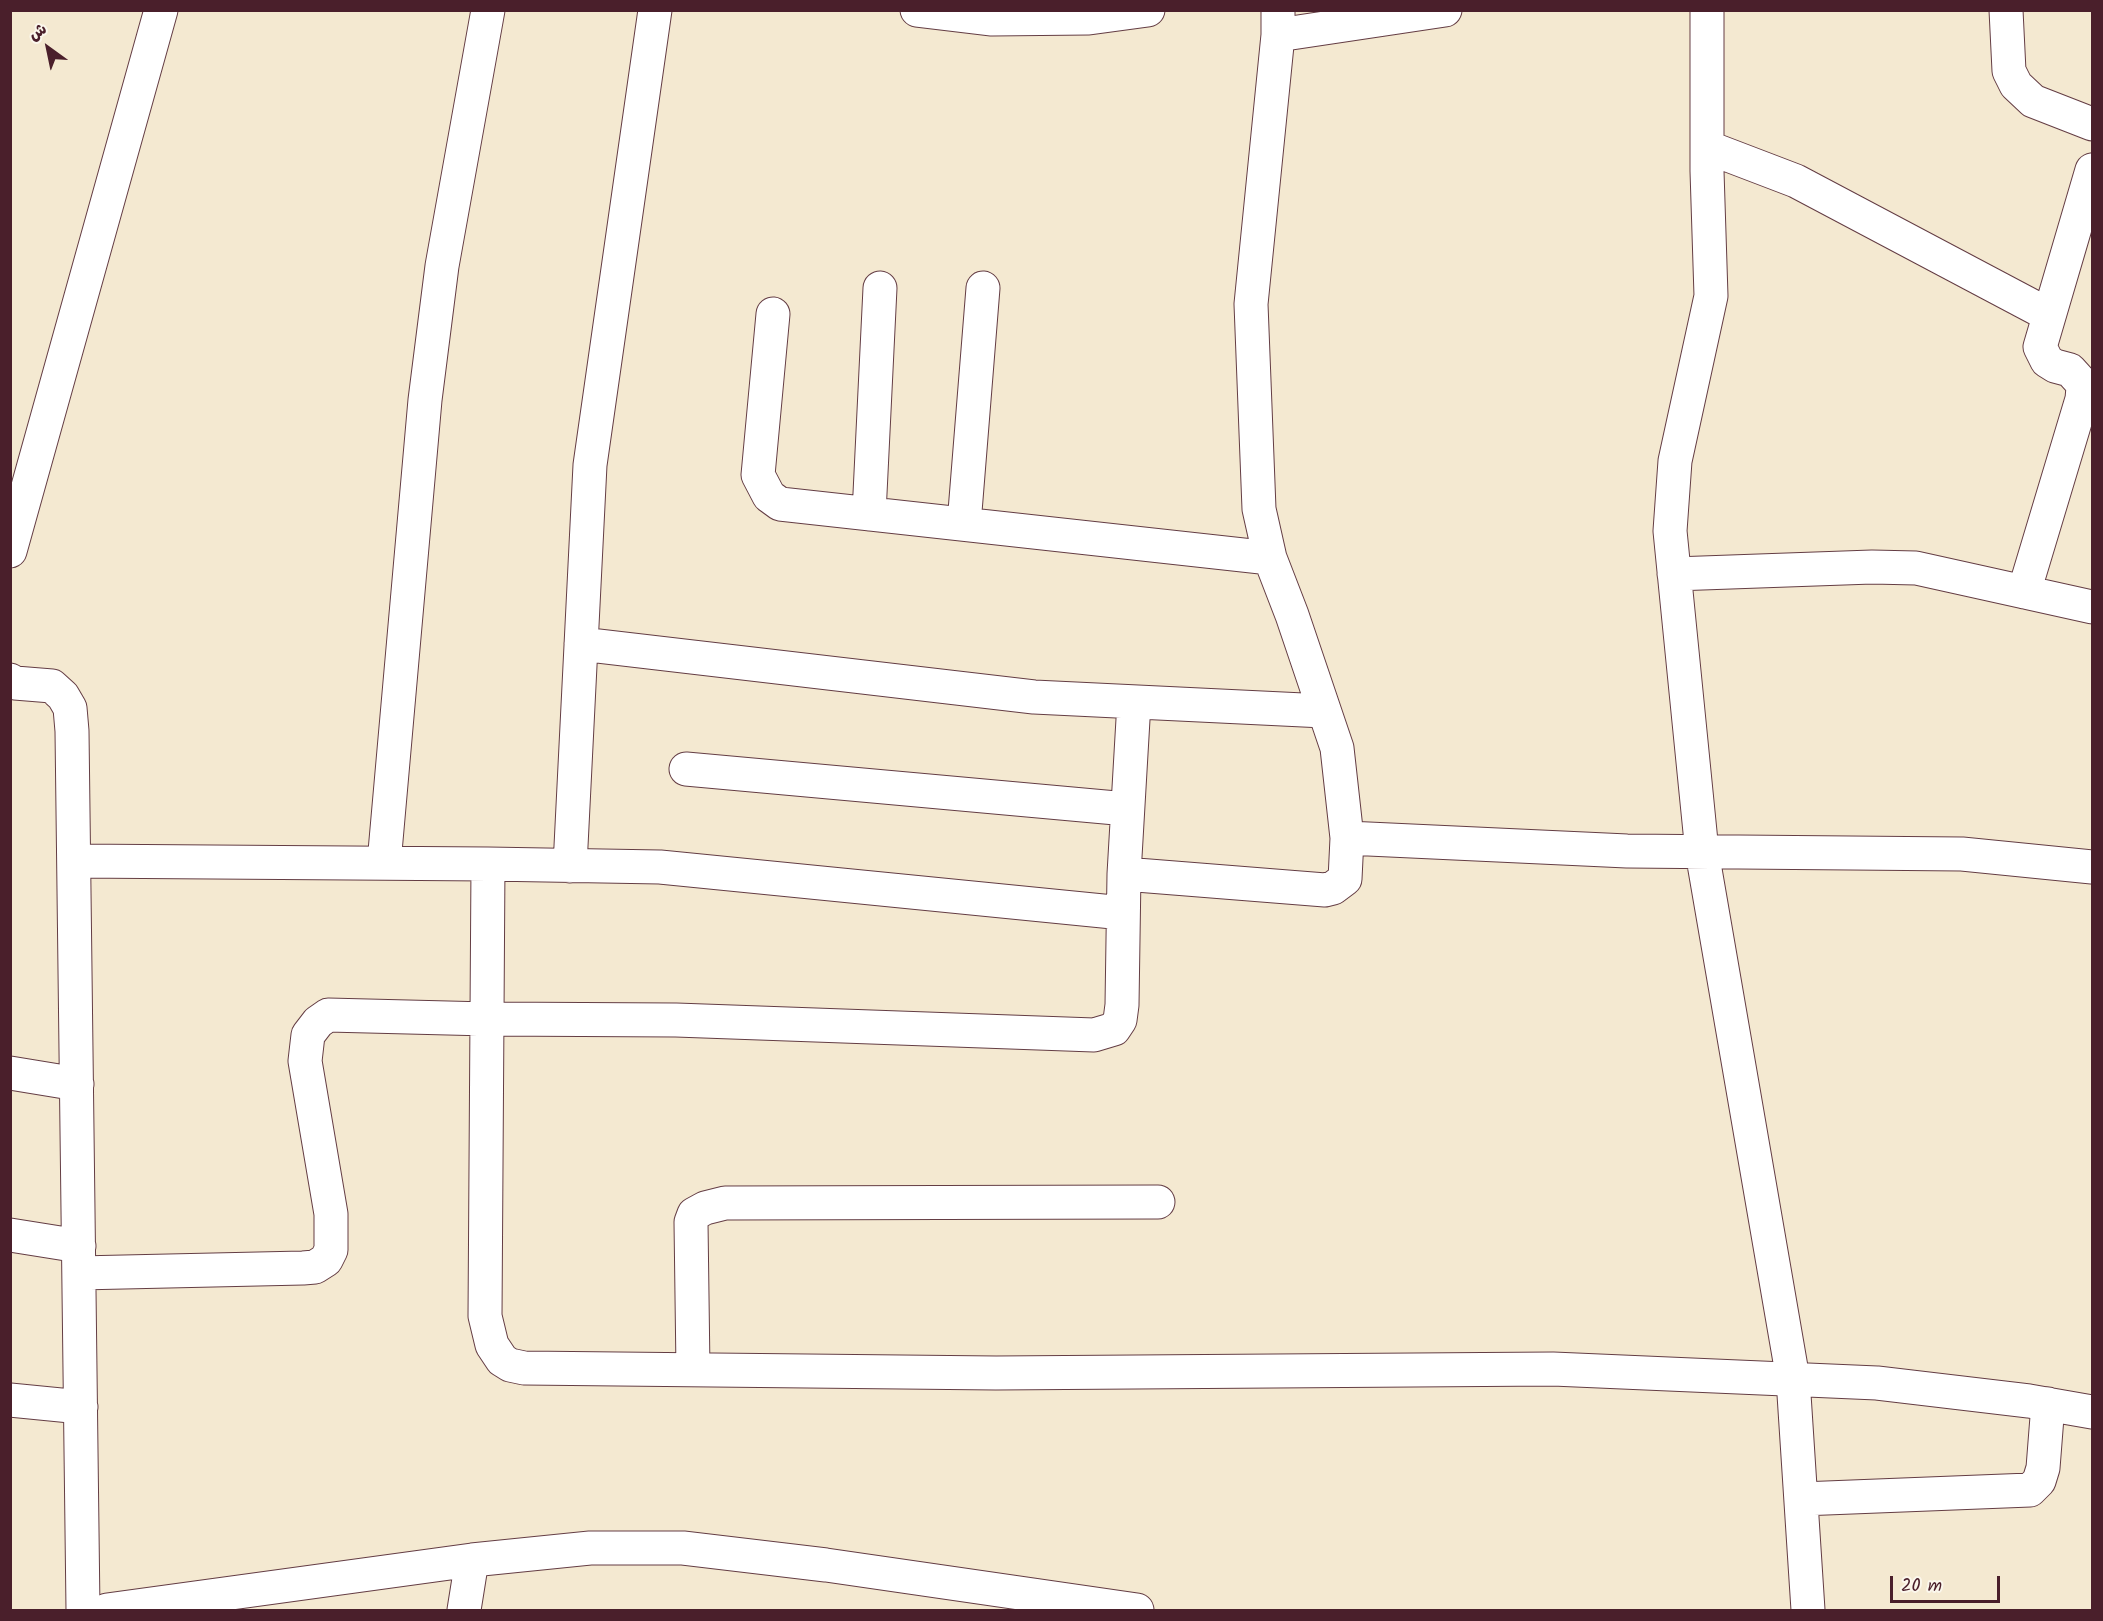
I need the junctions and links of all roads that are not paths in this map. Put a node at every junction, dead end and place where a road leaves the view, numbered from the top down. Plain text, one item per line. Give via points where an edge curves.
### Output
1 (161, 10) edge
2 (488, 10) edge
3 (655, 10) edge
4 (917, 10) edge
5 (1148, 10) edge
6 (1445, 10) edge
7 (1707, 10) edge
8 (2006, 10) edge
9 (1278, 23) edge
10 (2092, 124) edge
11 (1707, 147) junction
12 (2092, 170) edge
13 (880, 288) dead end
14 (983, 288) dead end
15 (773, 314) dead end
16 (2049, 315) junction
17 (868, 514) junction
18 (964, 524) junction
19 (10, 551) edge
20 (1270, 558) junction
21 (1674, 574) junction
22 (2024, 592) junction
23 (2092, 607) edge
24 (581, 644) junction
25 (10, 680) edge
26 (1134, 702) junction
27 (1324, 711) junction
28 (686, 769) dead end
29 (1127, 808) junction
30 (1347, 838) junction
31 (1702, 852) junction
32 (75, 861) junction
33 (384, 863) junction
34 (488, 864) junction
35 (570, 866) junction
36 (2092, 867) edge
37 (1124, 874) junction
38 (1123, 913) junction
39 (488, 1019) junction
40 (10, 1073) edge
41 (77, 1084) junction
42 (1158, 1202) dead end
43 (10, 1235) edge
44 (79, 1260) junction
45 (693, 1370) junction
46 (1793, 1379) junction
47 (10, 1400) edge
48 (2048, 1404) junction
49 (81, 1407) junction
50 (2092, 1412) edge
51 (1801, 1499) junction
52 (472, 1560) junction
53 (83, 1611) edge
54 (107, 1611) edge
55 (464, 1611) edge
56 (1137, 1611) edge
57 (1808, 1611) edge

1 - 19 street
2 - 33 street via 442,266 425,400
3 - 24 street via 590,465
4 - 5 street via 992,19 1089,18
6 - 9 street
7 - 11 street
8 - 10 street via 2009,71 2016,85 2033,101
9 - 20 street via 1251,304 1259,509
11 - 16 street via 1796,180
11 - 21 street via 1711,296 1676,461 1670,531
12 - 16 street
13 - 17 street
14 - 18 street
15 - 17 street via 758,475 763,487 780,504
16 - 22 street via 2040,347 2047,361 2070,370 2080,381 2082,399
17 - 18 street
18 - 20 street
20 - 27 street
21 - 22 street via 1916,568
21 - 31 street
22 - 23 street
24 - 26 street via 1034,697
24 - 35 street
25 - 32 street via 52,686 70,708
26 - 27 street
26 - 29 street
27 - 30 street via 1336,748
28 - 29 street
29 - 37 street
30 - 31 street
30 - 37 street via 1345,879 1325,890
31 - 36 street via 1962,854
31 - 46 street
32 - 33 street
32 - 41 street
33 - 34 street
34 - 35 street
34 - 39 street
35 - 38 street via 660,867
37 - 38 street
38 - 39 street via 1120,1020 1114,1029 1094,1035 676,1020
39 - 44 street via 328,1015 308,1035 305,1061 333,1237 332,1250 315,1267
39 - 45 street via 485,1316 492,1345 502,1360 524,1368
40 - 41 street
41 - 44 street
42 - 45 street via 726,1203 705,1208 694,1214 692,1222
43 - 44 street
44 - 49 street
45 - 46 street via 996,1373 1553,1369
46 - 48 street via 1877,1383
46 - 51 street
47 - 49 street
48 - 50 street
48 - 51 street via 2043,1468 2039,1481 2030,1490
49 - 53 street
51 - 57 street
52 - 54 street
52 - 55 street
52 - 56 street via 590,1548 683,1548

